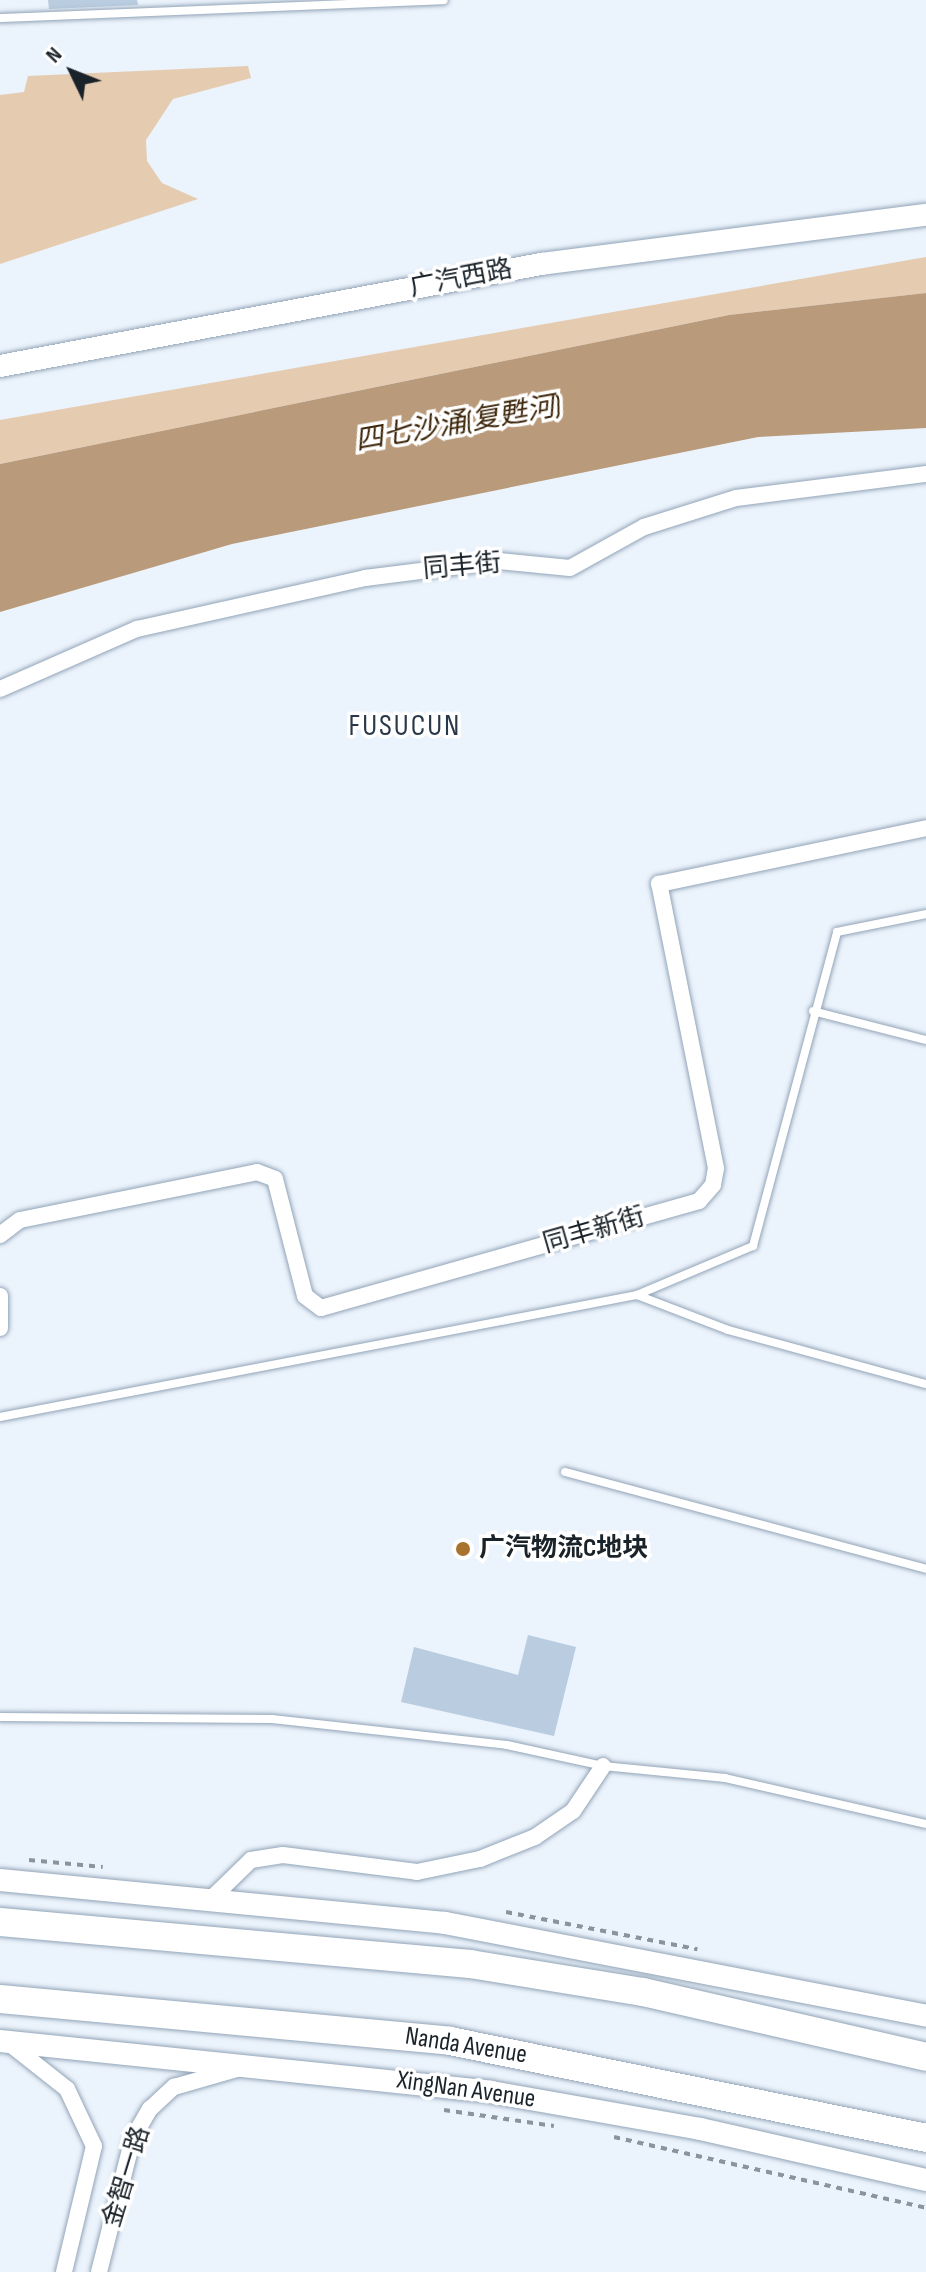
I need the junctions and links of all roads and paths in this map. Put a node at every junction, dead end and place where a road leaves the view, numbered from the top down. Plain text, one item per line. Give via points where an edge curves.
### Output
1 (444, 0) edge
2 (378, 2) edge
3 (0, 18) edge
4 (926, 215) edge
5 (0, 366) edge
6 (926, 474) edge
7 (0, 689) edge
8 (926, 828) edge
9 (926, 914) edge
10 (813, 1011) junction
11 (926, 1040) edge
12 (0, 1235) edge
13 (637, 1295) junction
14 (0, 1296) edge
15 (0, 1328) edge
16 (926, 1384) edge
17 (0, 1417) edge
18 (565, 1472) dead end
19 (926, 1569) edge
20 (0, 1717) edge
21 (603, 1766) junction
22 (926, 1824) edge
23 (0, 1880) edge
24 (211, 1899) junction
25 (0, 1922) edge
26 (0, 1999) edge
27 (926, 2016) edge
28 (3, 2041) edge
29 (926, 2057) edge
30 (261, 2063) junction
31 (437, 2109) dead end
32 (564, 2128) dead end
33 (608, 2136) dead end
34 (926, 2138) edge
35 (926, 2180) edge
36 (926, 2208) edge
37 (64, 2272) edge
38 (99, 2272) edge

1 - 2 lane
2 - 3 lane
4 - 5 main road, 广汽西路 via 541,264
6 - 7 street, 同丰街 via 736,498 644,527 570,568 499,561 365,578 137,629
8 - 12 street, 同丰新街 via 659,884 716,1168 699,1201 321,1308 305,1296 275,1179 257,1172 20,1220
9 - 10 lane via 837,932
10 - 11 lane
10 - 13 lane via 753,1246
13 - 16 lane via 728,1330
13 - 17 lane
14 - 15 street
18 - 19 lane
20 - 21 lane via 272,1719 507,1745
21 - 22 lane via 725,1778
21 - 24 street via 573,1811 535,1837 480,1859 417,1872 283,1855 251,1860
23 - 24 main road
24 - 27 main road via 545,1938
25 - 29 highway via 470,1964 643,1992
26 - 34 highway, Nanda Avenue via 450,2041
28 - 30 main road, XingNan Avenue
28 - 37 street, 金智一路 via 67,2089 94,2146
30 - 35 main road, XingNan Avenue via 639,2118
30 - 38 street, 金智一路 via 174,2087 150,2109 133,2138
31 - 32 path
33 - 36 path

